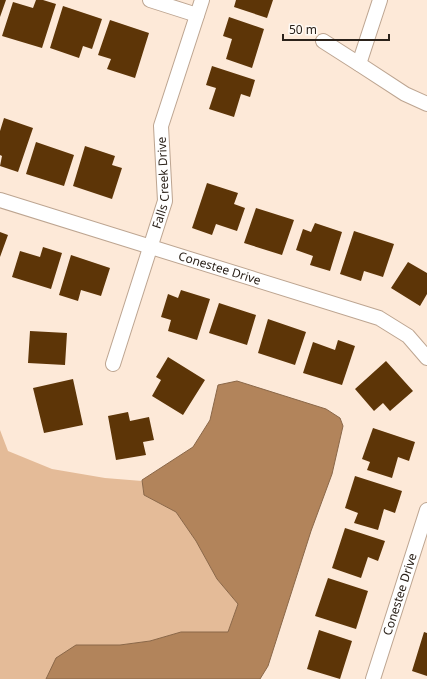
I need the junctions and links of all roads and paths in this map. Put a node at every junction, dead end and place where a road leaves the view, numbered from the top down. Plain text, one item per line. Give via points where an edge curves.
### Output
1 (150, 0) edge
2 (202, 0) edge
3 (380, 0) edge
4 (197, 15) junction
5 (322, 41) dead end
6 (359, 64) junction
7 (427, 104) edge
8 (0, 200) edge
9 (152, 246) junction
10 (427, 358) edge
11 (113, 364) dead end
12 (427, 510) edge
13 (373, 679) edge

1 - 4 street
2 - 4 street, Falls Creek Drive
3 - 6 street
4 - 9 street, Falls Creek Drive via 161,126 165,201
5 - 6 street
6 - 7 street via 405,94
8 - 9 street, Conestee Drive
9 - 10 street, Conestee Drive via 379,318 408,336
9 - 11 street, Falls Creek Drive
12 - 13 street, Conestee Drive

